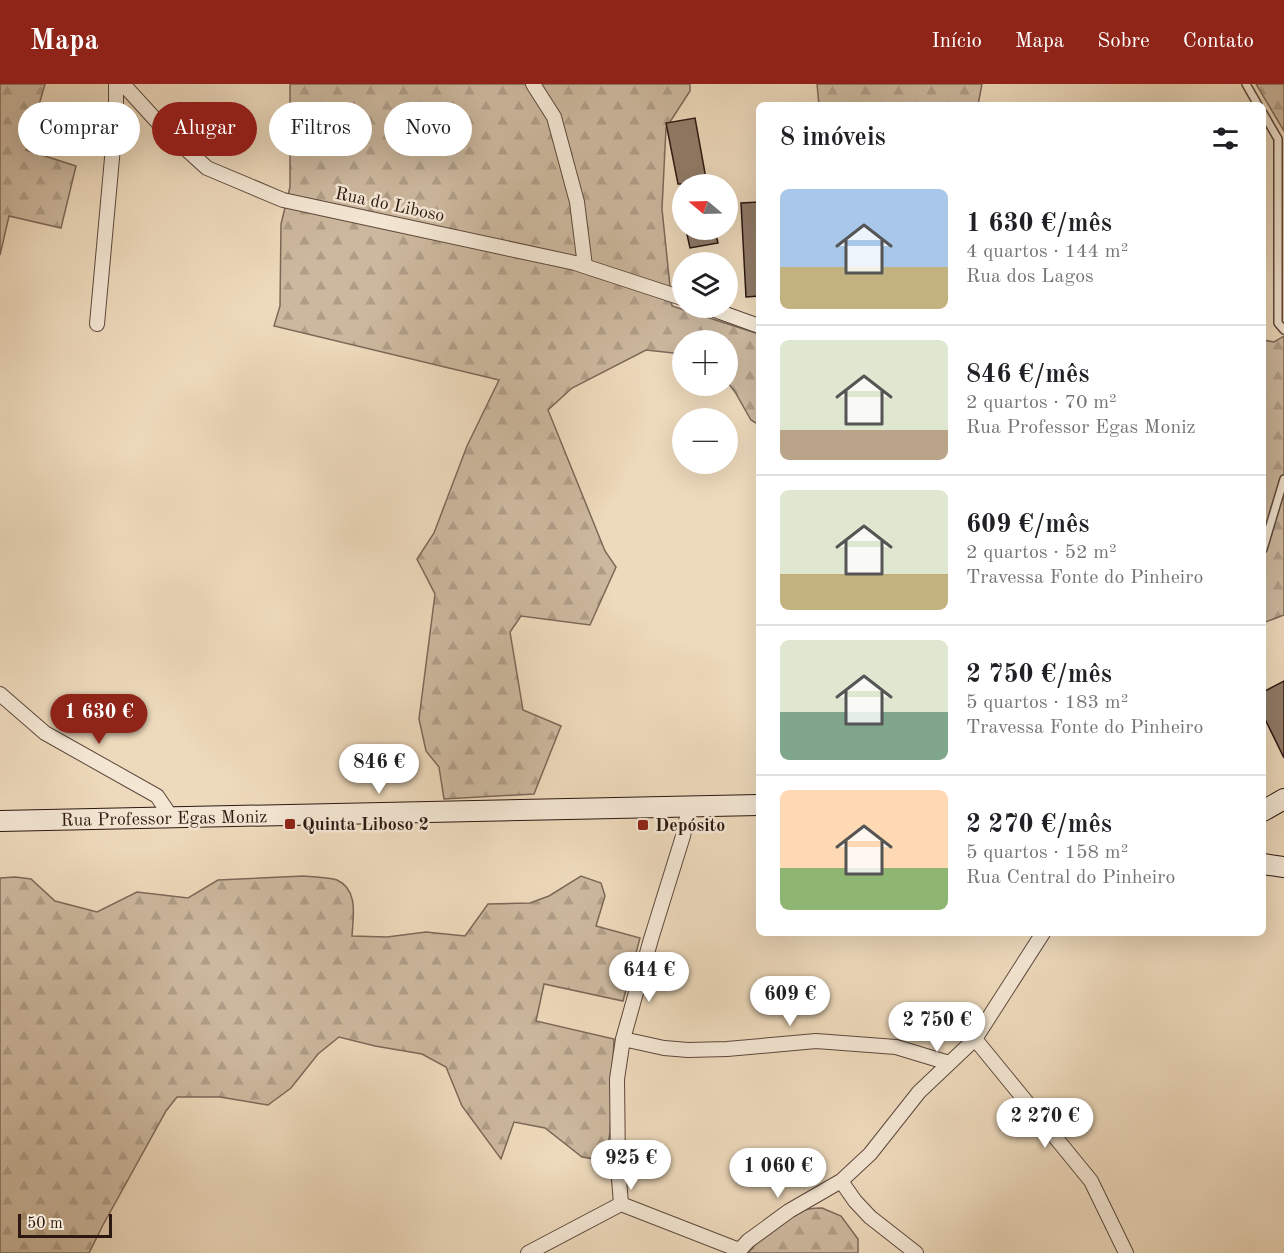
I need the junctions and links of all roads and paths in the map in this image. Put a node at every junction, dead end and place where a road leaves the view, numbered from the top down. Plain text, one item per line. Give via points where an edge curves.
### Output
1 (116, 84) edge
2 (123, 84) edge
3 (533, 84) edge
4 (1246, 84) edge
5 (1256, 102) edge
6 (1266, 118) edge
7 (585, 266) junction
8 (672, 295) edge
9 (737, 318) edge
10 (97, 324) dead end
11 (756, 325) edge
12 (1284, 330) edge
13 (1284, 479) edge
14 (1266, 539) edge
15 (0, 694) edge
16 (1284, 800) edge
17 (756, 805) edge
18 (688, 807) junction
19 (1266, 809) edge
20 (172, 818) junction
21 (0, 821) edge
22 (1266, 864) edge
23 (1284, 867) edge
24 (1041, 936) edge
25 (622, 1039) junction
26 (975, 1039) junction
27 (949, 1063) junction
28 (841, 1181) junction
29 (621, 1204) junction
30 (738, 1252) edge
31 (528, 1253) edge
32 (916, 1253) edge
33 (1126, 1253) edge

1 - 10 street
2 - 7 street, Rua do Liboso via 207,168 283,200
3 - 7 street via 554,117 577,202
4 - 5 lane
6 - 12 lane via 1278,138 1278,323
7 - 8 street, Rua do Liboso
9 - 11 street
13 - 14 lane
15 - 20 street via 45,733 157,796
16 - 19 main road
17 - 18 main road, Rua Professor Egas Moniz
18 - 20 main road, Rua Professor Egas Moniz
18 - 25 street via 683,836
20 - 21 main road, Rua Professor Egas Moniz
22 - 23 main road
24 - 26 street
25 - 27 street via 688,1050 816,1041 896,1047
25 - 29 street via 617,1079
26 - 27 street
26 - 33 street via 1091,1181
27 - 28 street via 919,1092 870,1154
28 - 30 street via 789,1210
28 - 32 street via 870,1217
29 - 30 street
29 - 31 street

